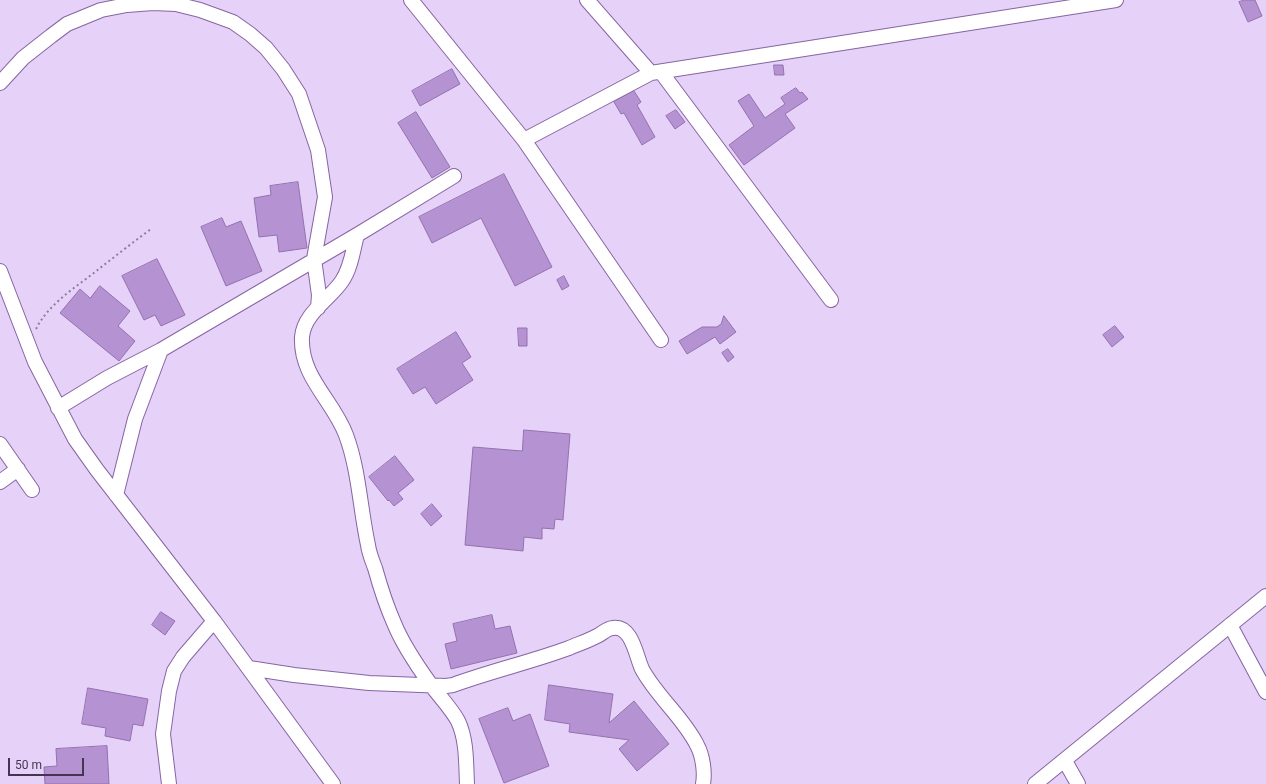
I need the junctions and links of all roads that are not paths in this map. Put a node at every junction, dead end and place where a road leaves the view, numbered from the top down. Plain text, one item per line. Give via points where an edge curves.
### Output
1 (411, 0) edge
2 (587, 0) edge
3 (1116, 0) edge
4 (656, 72) junction
5 (0, 83) edge
6 (524, 140) junction
7 (454, 176) dead end
8 (356, 235) junction
9 (314, 260) junction
10 (0, 271) edge
11 (830, 300) dead end
12 (318, 308) junction
13 (661, 340) dead end
14 (161, 350) junction
15 (58, 408) junction
16 (0, 444) edge
17 (18, 469) junction
18 (0, 482) edge
19 (32, 490) dead end
20 (116, 495) junction
21 (1266, 596) edge
22 (214, 620) junction
23 (1230, 626) junction
24 (249, 668) junction
25 (431, 685) junction
26 (1266, 692) edge
27 (1065, 760) junction
28 (169, 784) edge
29 (333, 784) edge
30 (467, 784) edge
31 (703, 784) edge
32 (1035, 784) edge
33 (1078, 784) edge

1 - 6 street
2 - 4 street
3 - 4 street
4 - 6 street
4 - 11 street
5 - 9 street via 23,58 67,24 101,10 127,5 176,4 233,22 266,48 299,94 318,150 325,197
6 - 13 street
7 - 8 street
8 - 9 street
8 - 12 street via 343,281
9 - 12 street via 319,295
9 - 14 street
10 - 15 street via 36,362
12 - 25 street via 308,320 302,336 306,366 345,434 354,462 368,546 394,624
14 - 15 street via 107,378
14 - 20 street via 135,419
15 - 20 street via 75,439
16 - 17 street
17 - 18 street
17 - 19 street
20 - 22 street
21 - 23 street
22 - 24 street
22 - 28 street via 174,671 164,734
23 - 26 street
23 - 27 street
24 - 25 street via 370,683
24 - 29 street
25 - 30 street via 458,722 464,740
25 - 31 street via 453,685 567,649 613,627 621,628 627,633 642,669 654,688 698,746 702,759
27 - 32 street
27 - 33 street

